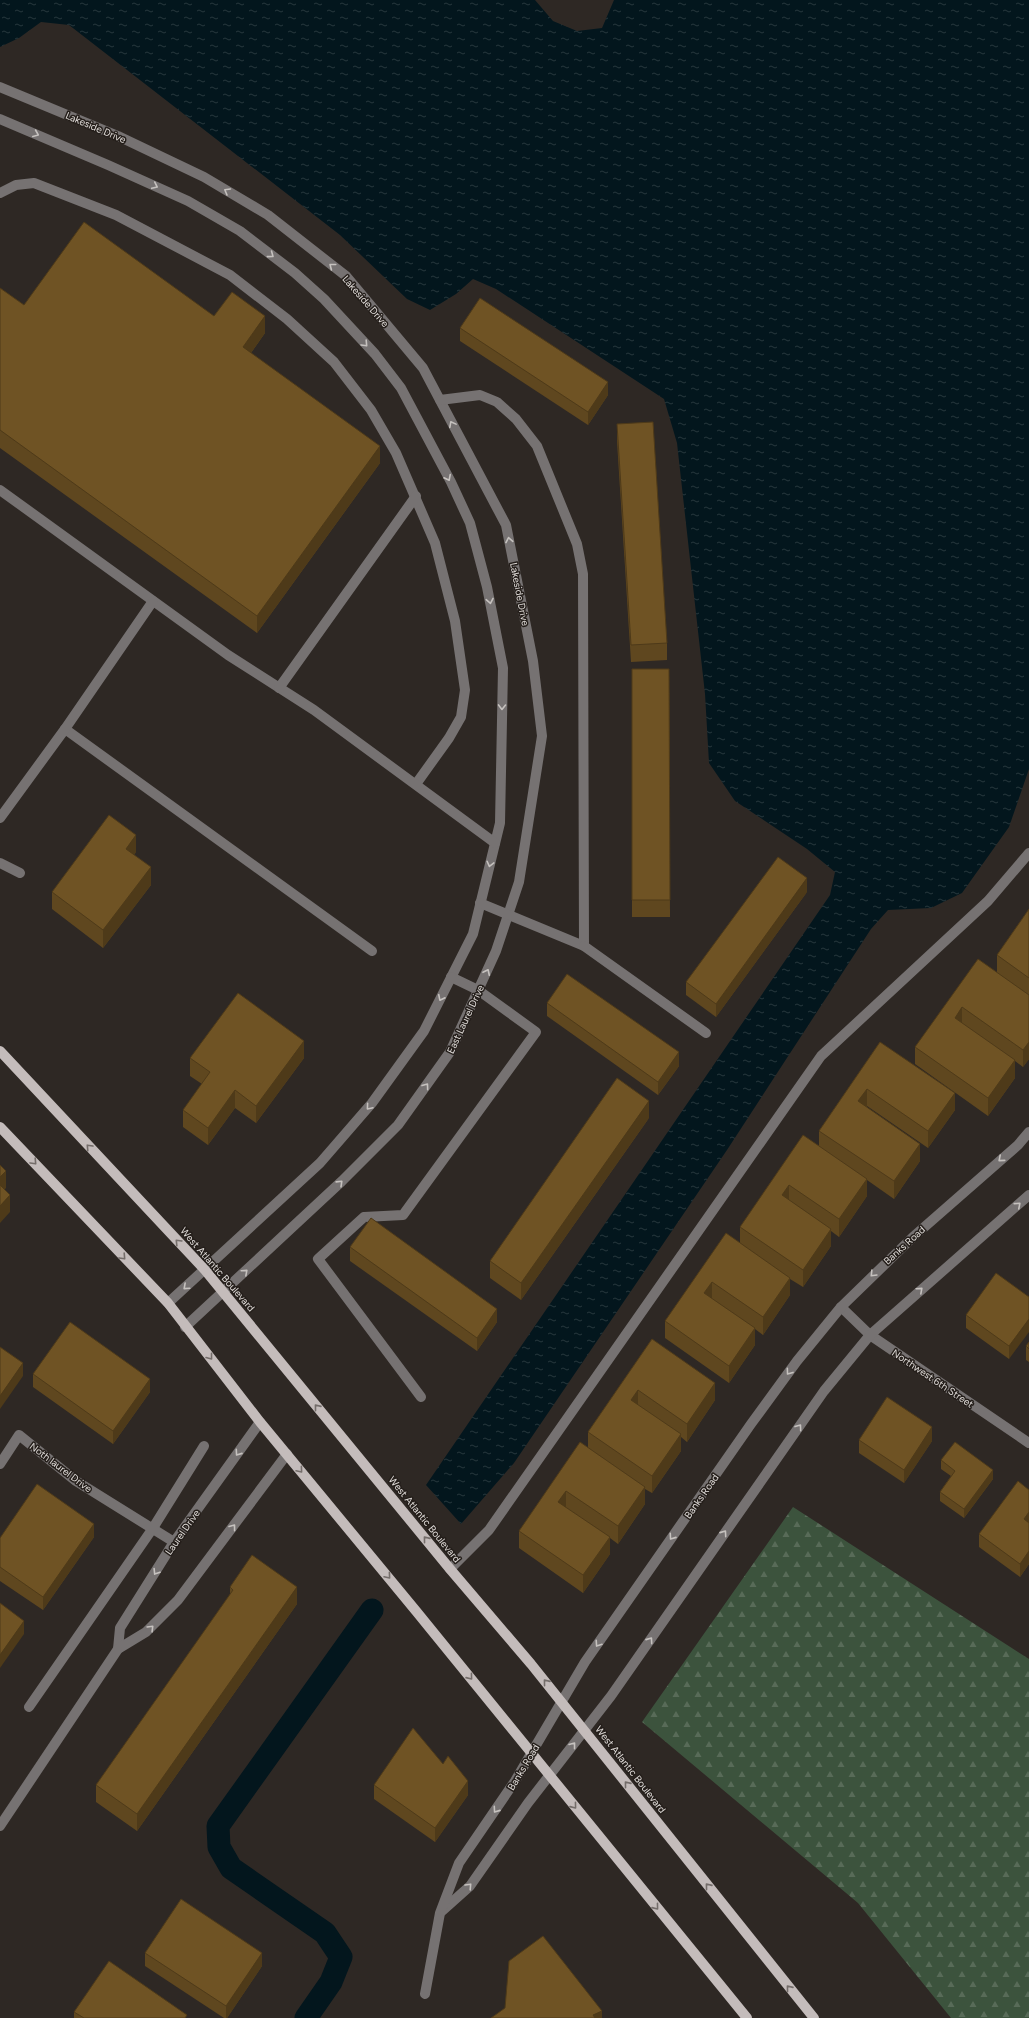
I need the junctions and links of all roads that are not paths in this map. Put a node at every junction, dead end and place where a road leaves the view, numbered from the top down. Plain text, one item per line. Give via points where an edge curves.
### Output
1 (0, 87) edge
2 (0, 119) edge
3 (0, 193) edge
4 (440, 400) junction
5 (0, 490) edge
6 (416, 496) junction
7 (153, 601) junction
8 (533, 661) joint
9 (279, 688) junction
10 (65, 729) junction
11 (416, 784) junction
12 (0, 818) edge
13 (495, 843) junction
14 (1029, 853) edge
15 (0, 863) edge
16 (20, 873) dead end
17 (480, 903) junction
18 (509, 914) junction
19 (584, 946) junction
20 (372, 951) dead end
21 (451, 977) junction
22 (478, 990) junction
23 (706, 1033) dead end
24 (0, 1051) edge
25 (0, 1127) edge
26 (1029, 1132) edge
27 (1029, 1195) edge
28 (205, 1270) junction
29 (223, 1292) junction
30 (168, 1303) junction
31 (841, 1307) junction
32 (185, 1327) junction
33 (870, 1335) junction
34 (421, 1397) dead end
35 (260, 1422) junction
36 (1029, 1443) edge
37 (204, 1446) dead end
38 (287, 1454) junction
39 (0, 1464) edge
40 (153, 1528) junction
41 (174, 1542) junction
42 (450, 1569) junction
43 (118, 1648) junction
44 (562, 1702) junction
45 (28, 1707) dead end
46 (584, 1730) junction
47 (532, 1754) junction
48 (549, 1776) junction
49 (0, 1826) edge
50 (440, 1912) junction
51 (424, 1994) dead end
52 (747, 2018) edge
53 (814, 2018) edge

4 -> 1 street, Lakeside Drive via 423,368 346,276 268,215 204,177 118,136
2 -> 13 street via 188,201 240,231 324,299 370,349 401,388 470,523 487,587 503,668 500,823
3 - 6 street via 16,185 34,183 116,215 230,275 287,319 334,362 371,410 396,453
8 -> 4 street, Lakeside Drive via 506,525
4 - 19 street via 480,395 497,402 516,419 537,446 577,544 583,574
5 - 7 street
6 - 9 street
6 - 11 street via 435,543 454,614 465,690 461,717
7 - 9 street
7 - 10 street
8 - 18 street, East Laurel Drive via 542,736 519,882
9 - 11 street via 314,710
10 - 12 street
10 - 20 street
11 - 13 street
13 -> 17 street
14 - 42 street via 988,901 821,1056 489,1530
15 - 16 street
17 - 18 street
17 - 21 street via 473,934
18 - 19 street
22 -> 18 street, East Laurel Drive
19 - 23 street
21 - 22 street
21 -> 28 street via 424,1031 372,1103 320,1163
29 -> 22 street, East Laurel Drive via 398,1125 450,1052
22 - 34 street via 536,1032 403,1215 364,1217 318,1259
28 -> 24 main road, West Atlantic Boulevard
25 -> 30 main road
26 -> 31 street, Banks Road via 897,1251
33 -> 27 street
28 - 29 main road, West Atlantic Boulevard
28 -> 30 street
29 - 32 street, East Laurel Drive
42 -> 29 main road, West Atlantic Boulevard
30 - 32 main road
31 - 33 street, Northwest 6th Street
31 -> 44 street, Banks Road via 751,1424 585,1662
32 -> 35 main road
33 - 36 street, Northwest 6th Street
46 -> 33 street via 611,1696 824,1392
35 - 38 main road
35 -> 41 street, Laurel Drive
37 - 40 street
43 -> 38 street, Laurel Drive via 146,1632 178,1600
38 -> 47 main road
39 - 40 street, Noth laurel Drive via 19,1435 76,1481
40 - 41 street, Noth laurel Drive
40 - 45 street
41 -> 43 street, Laurel Drive via 120,1628
44 -> 42 main road, West Atlantic Boulevard
43 - 49 street, Laurel Drive
44 - 46 main road, West Atlantic Boulevard
44 - 47 street, Banks Road
48 -> 46 street
53 -> 46 main road, West Atlantic Boulevard
47 - 48 main road
47 -> 50 street, Banks Road via 459,1863
50 -> 48 street via 470,1886
48 -> 52 main road
50 - 51 street, Banks Road

